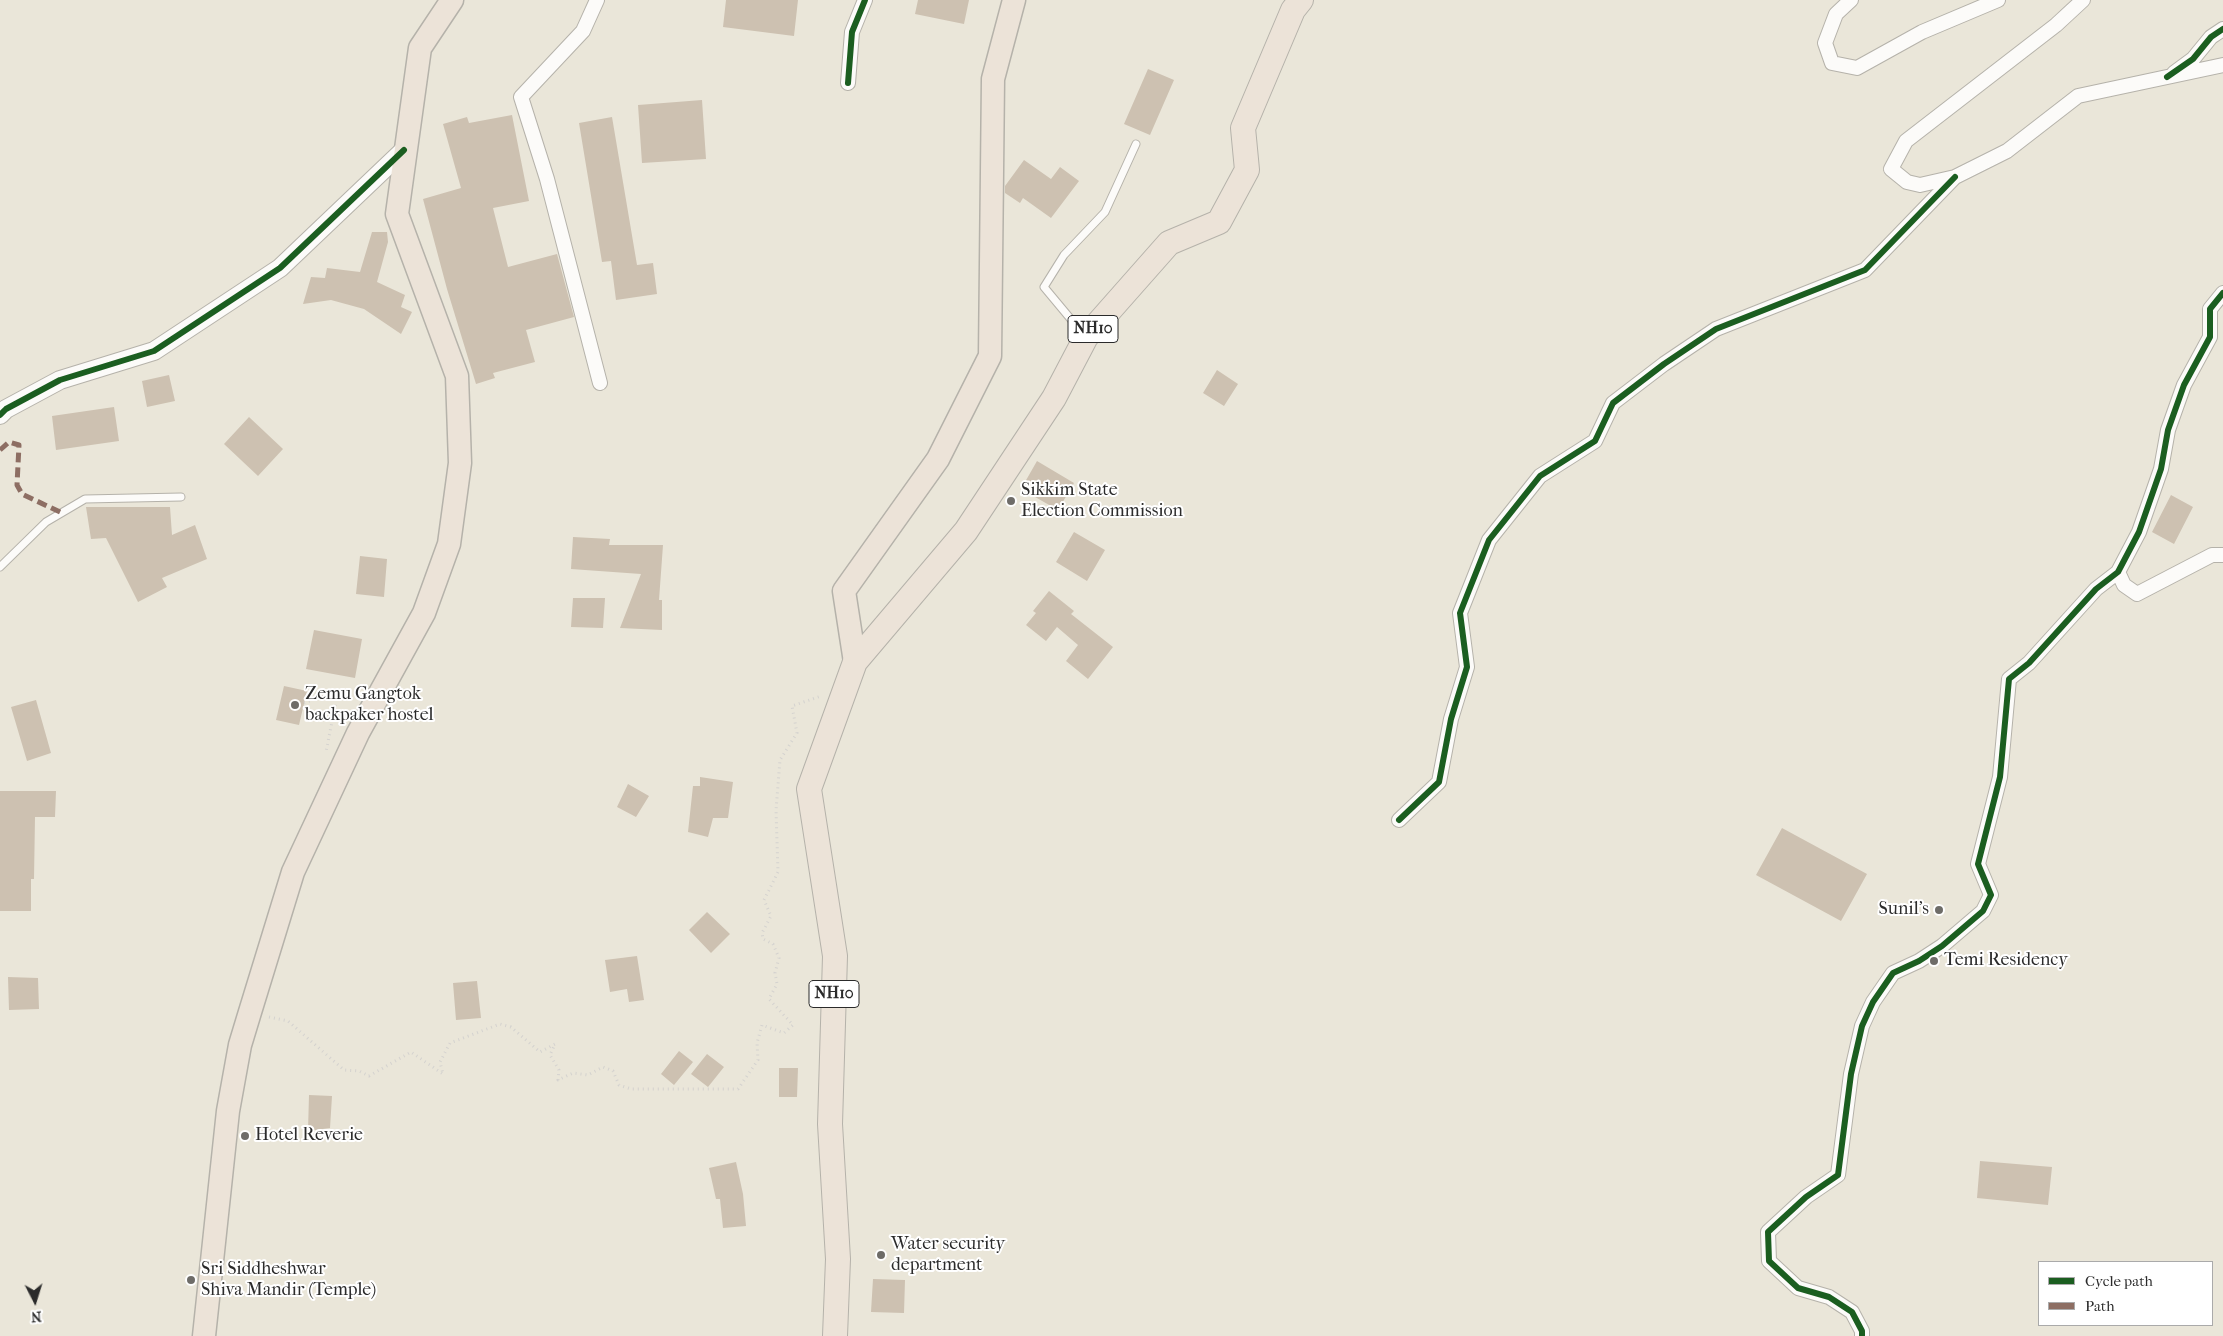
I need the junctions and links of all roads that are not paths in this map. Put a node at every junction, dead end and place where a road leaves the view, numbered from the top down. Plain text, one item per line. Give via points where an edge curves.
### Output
1 (452, 0) edge
2 (597, 0) edge
3 (865, 0) edge
4 (1014, 0) edge
5 (1301, 0) edge
6 (1851, 0) edge
7 (1998, 0) edge
8 (2083, 0) edge
9 (2223, 29) edge
10 (2223, 65) edge
11 (2167, 77) junction
12 (848, 83) dead end
13 (1136, 144) dead end
14 (404, 150) junction
15 (1955, 177) junction
16 (2223, 293) edge
17 (1086, 338) junction
18 (600, 383) dead end
19 (0, 415) edge
20 (182, 497) dead end
21 (2223, 554) edge
22 (0, 567) edge
23 (2118, 572) junction
24 (855, 662) junction
25 (1399, 820) dead end
26 (204, 1336) edge
27 (835, 1336) edge
28 (1862, 1336) edge

1 - 14 main road via 420,48
2 - 18 street via 583,32 521,97 547,178
3 - 12 street via 852,32
4 - 24 main road via 993,79 990,356 938,459 844,591
5 - 17 highway, NH10 via 1293,10 1243,128 1247,170 1219,222 1170,243
6 - 7 street via 1836,14 1825,43 1832,63 1857,68 1922,32
8 - 15 street via 2056,25 1906,141 1891,169 1907,182 1920,185
9 - 11 street via 2210,38 2194,59
10 - 11 street
11 - 15 street via 2078,96 2008,151
13 - 17 lane via 1106,212 1064,255 1044,287
14 - 19 street via 280,268 154,351 60,380
14 - 26 main road via 396,214 457,376 460,464 449,544 424,613 358,733 293,872 240,1045 228,1111
15 - 25 street via 1865,270 1716,329 1613,403 1595,441 1540,476 1489,540 1460,613 1467,667 1451,719 1438,782
16 - 23 street via 2210,309 2210,337 2184,385 2168,430 2161,470 2139,532
17 - 24 highway, NH10 via 1054,398 966,531
20 - 22 lane via 85,499 46,522
21 - 23 street via 2212,555 2137,594 2124,585
23 - 28 street via 2096,589 2029,663 2009,679 2000,777 1978,864 1991,895 1983,911 1942,946 1893,973 1862,1026 1851,1074 1838,1175 1806,1197 1768,1232 1768,1261 1798,1288 1829,1297 1852,1312
24 - 27 highway, NH10 via 809,789 835,956 830,1124 838,1259

